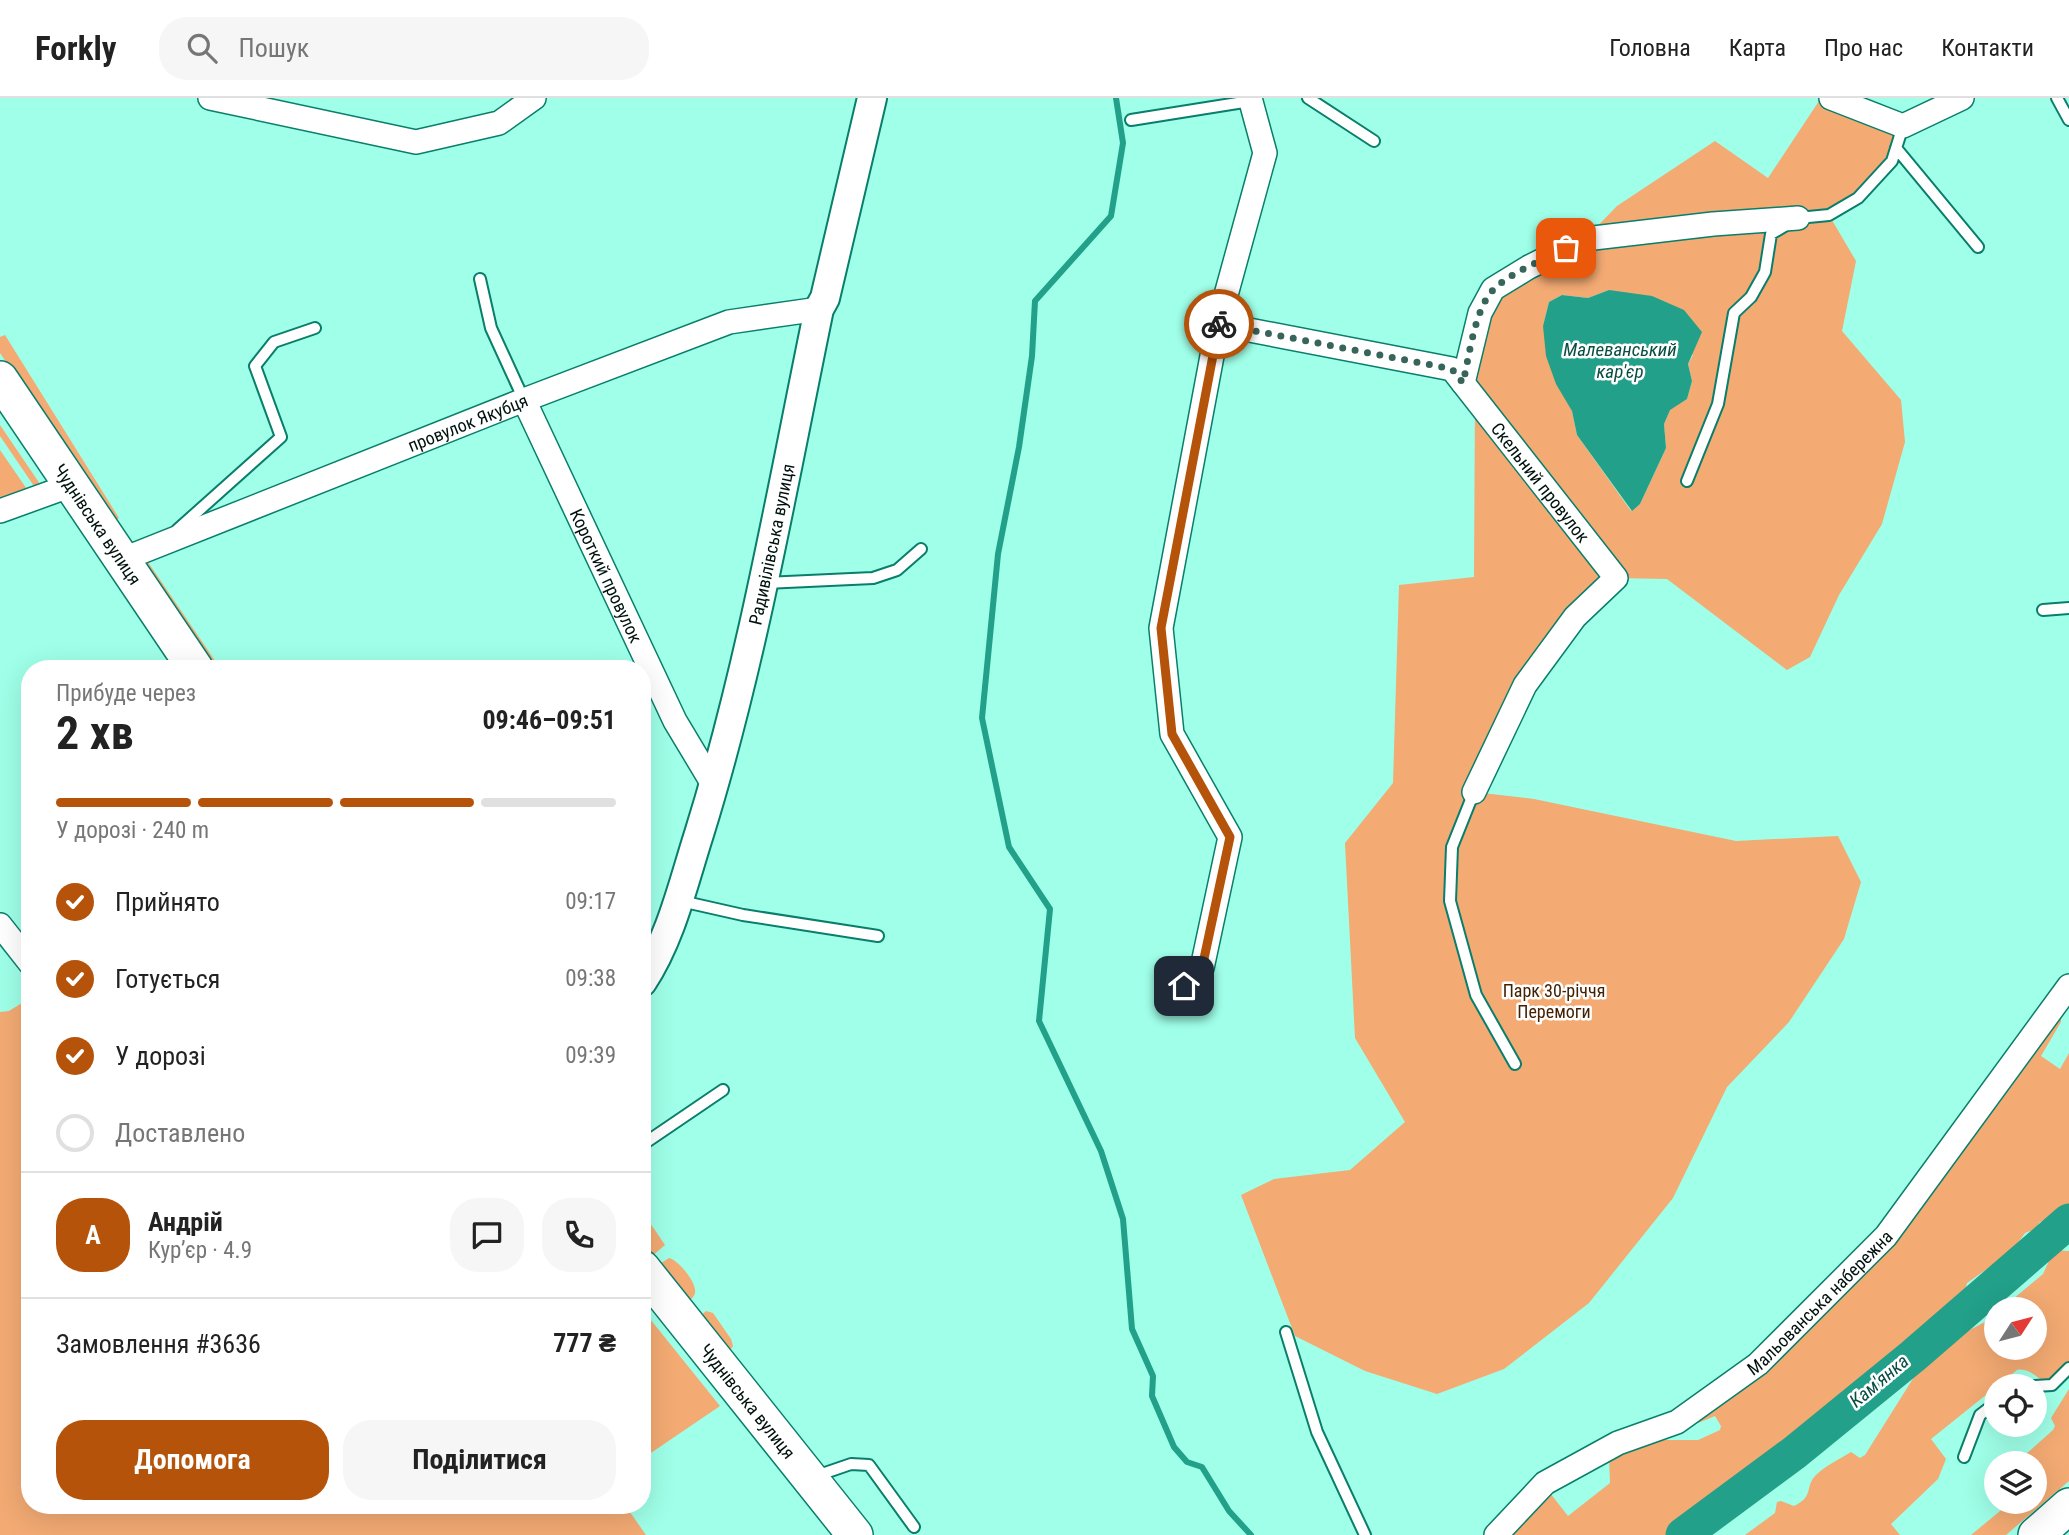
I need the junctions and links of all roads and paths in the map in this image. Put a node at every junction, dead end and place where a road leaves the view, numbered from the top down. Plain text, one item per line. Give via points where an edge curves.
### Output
1 (210, 98) edge
2 (534, 98) edge
3 (872, 98) edge
4 (1308, 98) edge
5 (1831, 98) edge
6 (1962, 98) edge
7 (2057, 98) edge
8 (1250, 99) edge
9 (1131, 120) dead end
10 (2069, 120) edge
11 (1900, 137) junction
12 (1374, 141) dead end
13 (1798, 218) junction
14 (1978, 247) dead end
15 (480, 279) dead end
16 (819, 309) junction
17 (1219, 324) junction
18 (315, 328) dead end
19 (0, 379) edge
20 (1463, 383) junction
21 (524, 400) junction
22 (0, 402) edge
23 (1687, 481) dead end
24 (58, 489) junction
25 (0, 511) edge
26 (162, 543) junction
27 (921, 549) dead end
28 (121, 560) junction
29 (762, 583) junction
30 (2069, 608) edge
31 (2043, 610) dead end
32 (175, 660) edge
33 (190, 660) edge
34 (646, 660) edge
35 (651, 670) edge
36 (714, 786) junction
37 (1474, 792) joint
38 (678, 901) junction
39 (0, 925) edge
40 (878, 936) dead end
41 (21, 952) edge
42 (651, 969) edge
43 (1184, 986) dead end
44 (2069, 986) edge
45 (1515, 1064) dead end
46 (723, 1090) dead end
47 (651, 1139) edge
48 (651, 1279) edge
49 (651, 1299) edge
50 (1286, 1332) dead end
51 (2069, 1368) edge
52 (2047, 1385) edge
53 (1984, 1412) edge
54 (1964, 1457) dead end
55 (810, 1478) junction
56 (2069, 1506) edge
57 (2069, 1526) edge
58 (914, 1527) dead end
59 (838, 1535) edge
60 (855, 1535) edge
61 (1365, 1535) edge
62 (1496, 1535) edge
63 (2036, 1535) edge
64 (2058, 1535) edge

1 - 2 street via 416,142 499,123
3 - 16 street, Радивілівська вулиця
4 - 12 lane
5 - 11 street
6 - 11 street
7 - 10 lane
8 - 9 lane
8 - 17 street via 1265,153
11 - 13 lane via 1892,161 1858,198 1829,215
11 - 14 lane
13 - 20 street via 1634,233 1574,244 1493,289 1480,313
13 - 23 lane via 1771,234 1765,272 1751,297 1734,313 1718,404
15 - 21 lane via 491,328
16 - 21 street, провулок Якубця via 729,322
16 - 29 street, Радивілівська вулиця
17 - 20 street, Скельний провулок via 1452,369
17 - 43 street via 1161,628 1172,734 1230,837 1202,968
18 - 26 lane via 274,342 255,366 281,437
19 - 28 main road, Чуднівська вулиця
20 - 37 street, Скельний провулок via 1616,578 1575,617 1525,685
21 - 26 street, провулок Якубця
21 - 34 street, Короткий провулок
22 - 24 main road, Чуднівська вулиця
24 - 25 street
24 - 32 main road, Чуднівська вулиця
26 - 28 street, провулок Якубця
27 - 29 lane via 897,570 873,578
28 - 33 main road, Чуднівська вулиця
29 - 36 street, Радивілівська вулиця
30 - 31 lane
35 - 36 street, Короткий провулок
36 - 38 street, Радивілівська вулиця
37 - 45 lane via 1451,847 1450,901 1476,995
38 - 40 lane
38 - 42 street, Радивілівська вулиця
39 - 41 street
44 - 62 street, Мальованська набережна via 1886,1236 1758,1364 1676,1422 1618,1443 1545,1483
46 - 47 lane
48 - 55 main road, Чуднівська вулиця
49 - 59 main road, Чуднівська вулиця
50 - 61 lane via 1317,1432
51 - 52 lane
53 - 54 lane
55 - 58 lane via 851,1464 869,1465
55 - 60 main road, Чуднівська вулиця
56 - 63 main road
57 - 64 main road

